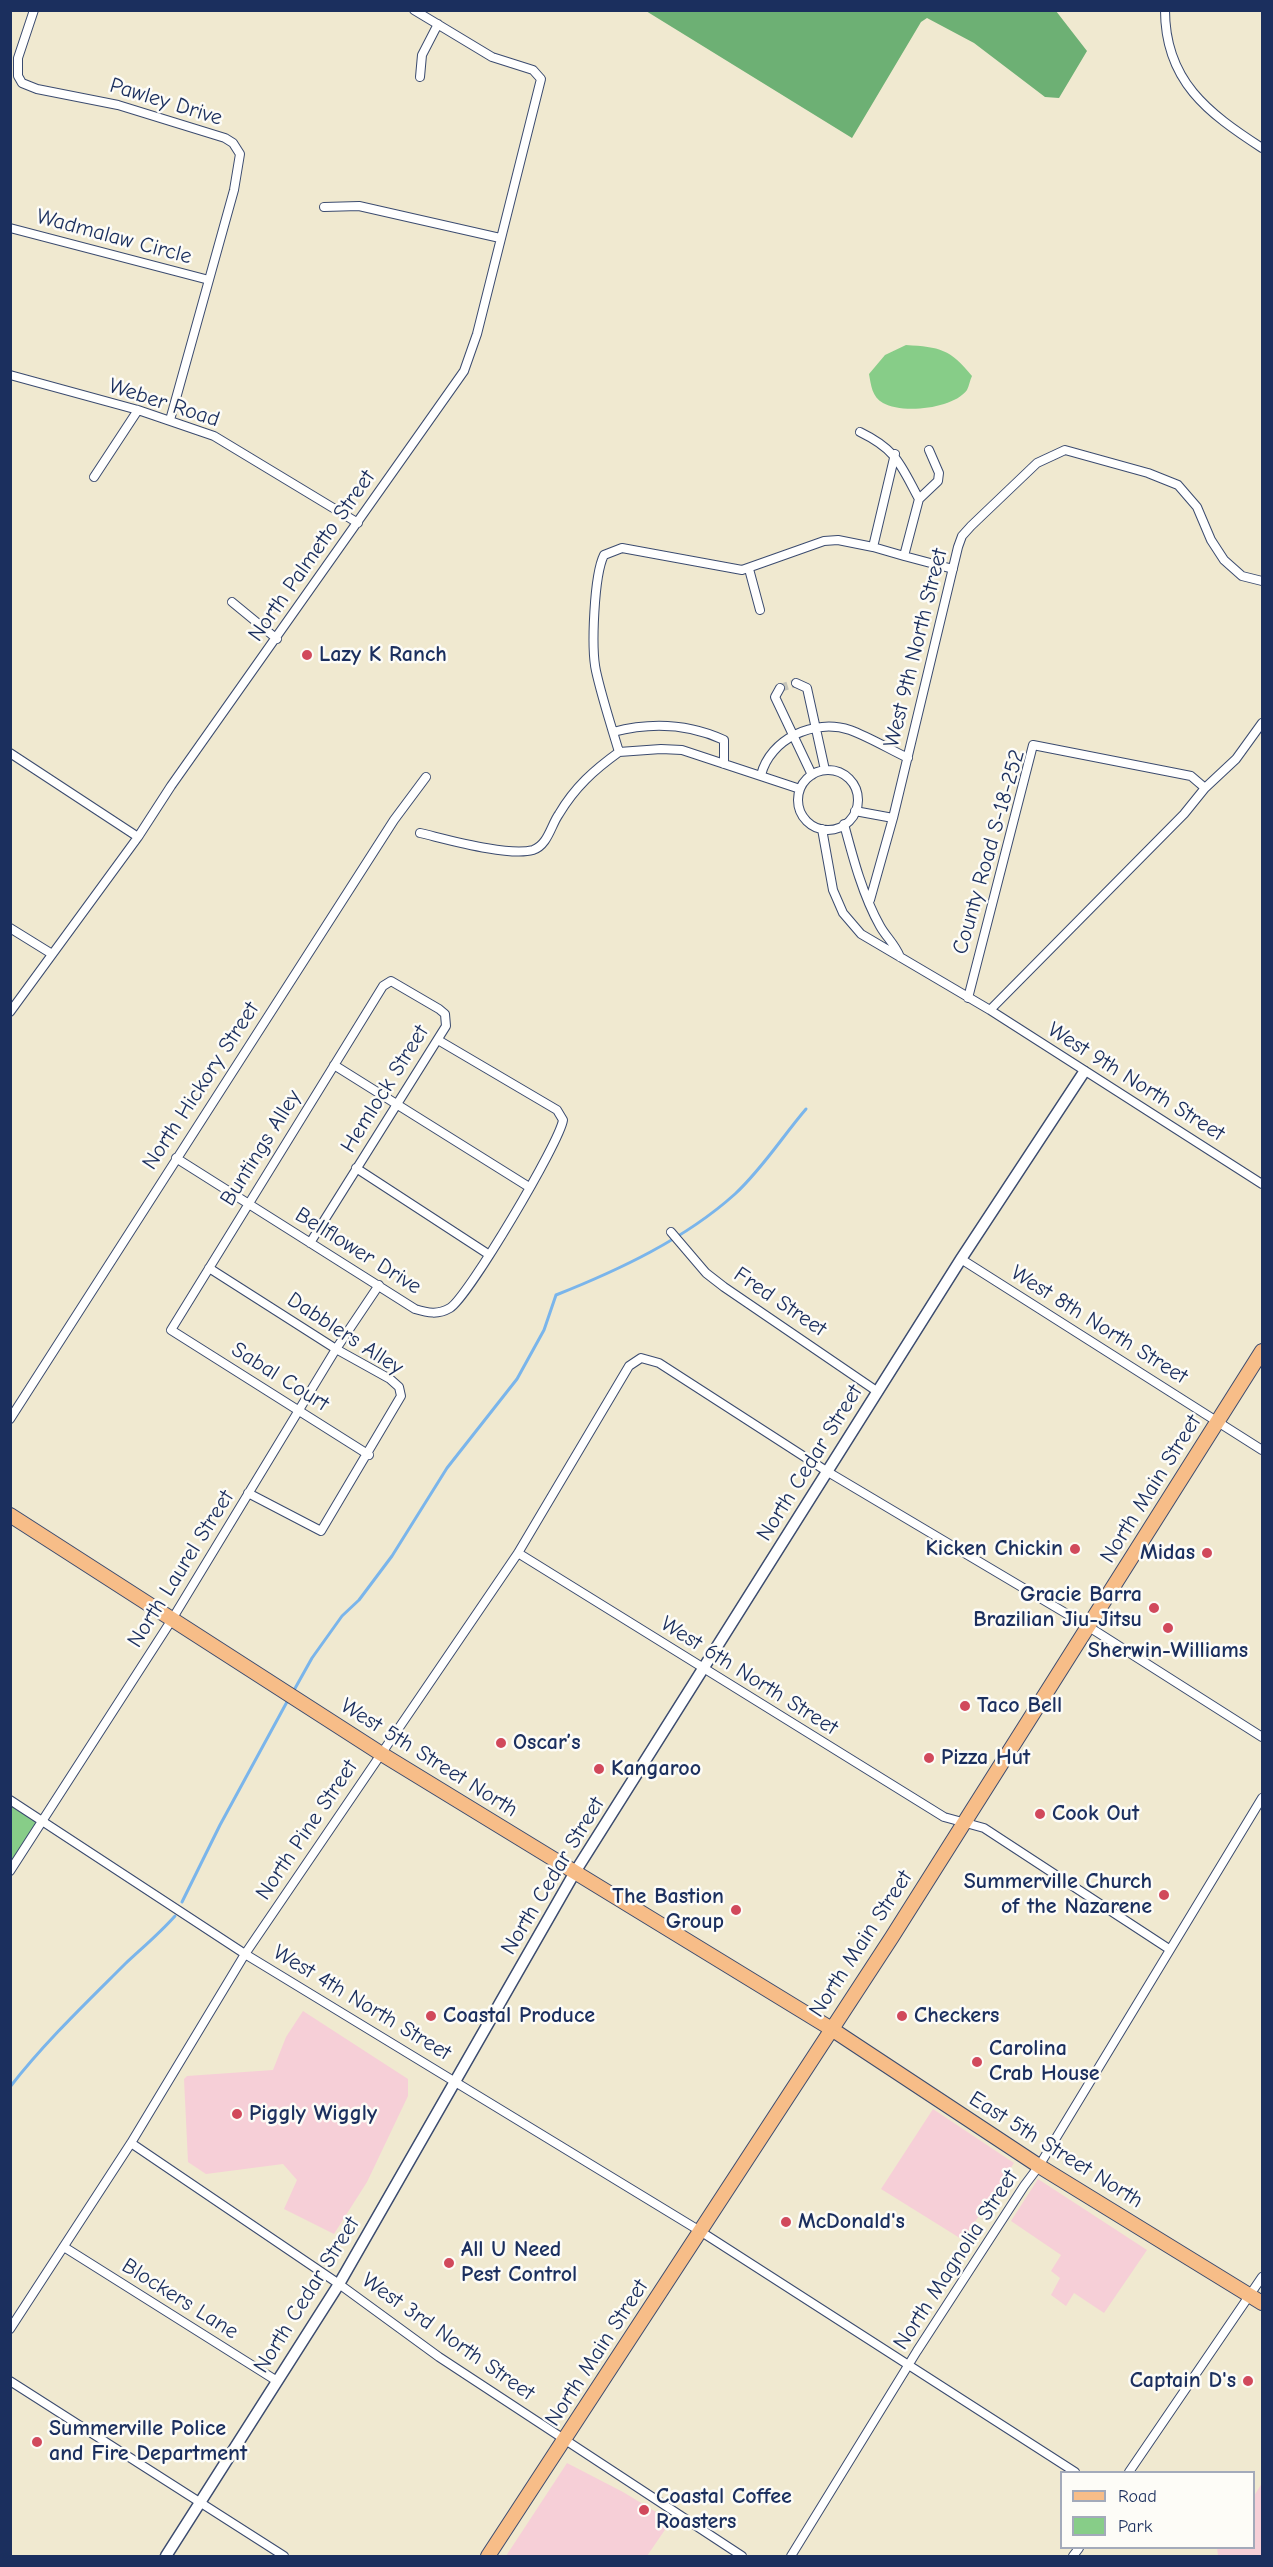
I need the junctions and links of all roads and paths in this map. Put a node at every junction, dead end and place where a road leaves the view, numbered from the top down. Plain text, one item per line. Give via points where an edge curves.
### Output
1 (34, 10) edge
2 (414, 10) edge
3 (1165, 10) edge
4 (438, 24) junction
5 (420, 77) dead end
6 (1263, 148) edge
7 (324, 207) dead end
8 (10, 228) edge
9 (500, 238) junction
10 (209, 280) junction
11 (10, 375) edge
12 (138, 410) junction
13 (170, 420) junction
14 (860, 432) dead end
15 (929, 450) dead end
16 (895, 454) junction
17 (94, 477) dead end
18 (919, 499) junction
19 (358, 523) junction
20 (873, 548) junction
21 (904, 556) junction
22 (749, 569) junction
23 (953, 569) junction
24 (1263, 581) edge
25 (232, 602) dead end
26 (760, 610) dead end
27 (277, 639) junction
28 (796, 684) dead end
29 (780, 688) dead end
30 (1263, 723) edge
31 (817, 729) junction
32 (613, 732) junction
33 (792, 736) junction
34 (619, 752) junction
35 (10, 753) edge
36 (908, 758) junction
37 (724, 764) junction
38 (825, 770) junction
39 (761, 775) junction
40 (812, 775) junction
41 (426, 777) dead end
42 (1205, 788) junction
43 (800, 789) junction
44 (855, 811) junction
45 (893, 818) junction
46 (844, 825) junction
47 (822, 829) junction
48 (420, 833) dead end
49 (138, 837) junction
50 (870, 900) junction
51 (880, 926) junction
52 (10, 928) edge
53 (867, 938) junction
54 (52, 954) junction
55 (900, 957) junction
56 (383, 986) joint
57 (968, 998) junction
58 (990, 1010) junction
59 (10, 1012) edge
60 (438, 1040) junction
61 (334, 1065) junction
62 (1084, 1072) junction
63 (397, 1105) junction
64 (176, 1158) junction
65 (356, 1168) junction
66 (1263, 1184) edge
67 (530, 1187) junction
68 (247, 1204) junction
69 (671, 1232) dead end
70 (310, 1243) junction
71 (488, 1254) junction
72 (960, 1259) junction
73 (209, 1268) junction
74 (379, 1285) junction
75 (171, 1330) joint
76 (336, 1349) junction
77 (1263, 1351) edge
78 (878, 1392) junction
79 (299, 1411) junction
80 (10, 1419) edge
81 (1218, 1421) junction
82 (1263, 1450) edge
83 (369, 1455) junction
84 (828, 1472) junction
85 (248, 1493) junction
86 (10, 1515) edge
87 (518, 1553) junction
88 (171, 1621) junction
89 (1089, 1628) junction
90 (704, 1670) junction
91 (1263, 1737) edge
92 (380, 1753) junction
93 (1263, 1798) edge
94 (10, 1800) edge
95 (43, 1821) junction
96 (965, 1822) junction
97 (10, 1871) edge
98 (575, 1872) junction
99 (1169, 1949) junction
100 (245, 1954) junction
101 (830, 2028) junction
102 (456, 2080) junction
103 (131, 2143) junction
104 (1039, 2166) junction
105 (699, 2231) junction
106 (64, 2247) junction
107 (1263, 2277) edge
108 (339, 2284) junction
109 (1251, 2295) junction
110 (1263, 2303) edge
111 (10, 2329) edge
112 (910, 2365) junction
113 (10, 2381) edge
114 (277, 2381) junction
115 (567, 2439) junction
116 (1073, 2471) edge
117 (1130, 2471) edge
118 (202, 2501) junction
119 (166, 2556) edge
120 (284, 2556) edge
121 (488, 2556) edge
122 (742, 2556) edge
123 (791, 2556) edge

1 - 10 street, Pawley Drive via 18,58 22,83 118,105 205,131 225,138 237,148 238,170
2 - 4 street
3 - 6 street via 1171,57 1192,95 1224,123
4 - 5 street via 422,54
4 - 9 street, North Palmetto Street via 492,57 538,74 540,85
7 - 9 street via 359,206
8 - 10 street, Wadmalaw Circle
9 - 19 street, North Palmetto Street via 464,371
10 - 13 street, Pawley Drive
11 - 12 street, Weber Road
12 - 13 street, Weber Road
12 - 17 street
13 - 19 street, Weber Road via 214,436
14 - 16 street
15 - 18 street via 939,481
16 - 18 street
16 - 20 street
18 - 21 street
19 - 27 street, North Palmetto Street
20 - 21 street
20 - 22 street via 824,541
21 - 23 street
22 - 26 street
22 - 32 street via 622,548 604,555 596,599 595,668
23 - 24 street, West 9th North Street via 962,536 971,526 1037,463 1065,450 1178,485 1197,507 1224,560 1242,576
23 - 36 street, West 9th North Street
25 - 27 street
27 - 49 street, North Palmetto Street
28 - 31 street via 807,688
29 - 33 street via 775,697
30 - 42 street via 1236,759
31 - 33 street
31 - 36 street via 850,730
31 - 38 street
32 - 34 street
32 - 37 street via 631,727 687,727 724,740
33 - 39 street via 769,755
33 - 40 street
34 - 37 street via 682,750
34 - 48 street via 577,787 550,833 535,850 465,844
35 - 49 street
36 - 45 street, West 9th North Street
37 - 39 street
38 - 40 street
38 - 44 street via 851,781 857,800
39 - 43 street
40 - 43 street
41 - 64 street, North Hickory Street via 394,820
42 - 57 street, County Road S-18-252 via 1191,776 1033,745
42 - 58 street via 1184,814
43 - 47 street via 801,814 807,822
44 - 45 street
44 - 46 street
45 - 50 street, West 9th North Street
46 - 47 street
46 - 50 street, West 9th North Street
47 - 53 street, West 9th North Street via 832,890 843,912
49 - 54 street, North Palmetto Street
50 - 51 street, West 9th North Street
51 - 53 street
51 - 55 street, West 9th North Street
52 - 54 street
53 - 55 street, West 9th North Street
54 - 59 street, North Palmetto Street
55 - 57 street, West 9th North Street
56 - 60 street, Hemlock Street via 391,981 445,1014 446,1026
56 - 61 street, Buntings Alley
57 - 58 street, West 9th North Street
58 - 62 street, West 9th North Street
60 - 63 street, Hemlock Street
60 - 67 street, Bellflower Drive via 561,1115 562,1128 557,1140
61 - 63 street
61 - 68 street, Buntings Alley
62 - 66 street, West 9th North Street
62 - 72 street, North Cedar Street
63 - 65 street, Hemlock Street
63 - 67 street
64 - 68 street, Bellflower Drive
64 - 80 street, North Hickory Street
65 - 70 street, Hemlock Street
65 - 71 street
67 - 71 street, Bellflower Drive
68 - 70 street, Bellflower Drive
68 - 73 street, Buntings Alley
69 - 78 street, Fred Street via 715,1280
70 - 74 street, Bellflower Drive
71 - 74 street, Bellflower Drive via 451,1307 432,1314 415,1309
72 - 78 street, North Cedar Street
72 - 81 street, West 8th North Street
73 - 75 street, Buntings Alley
73 - 76 street, Dabblers Alley
74 - 76 street, North Laurel Street
75 - 79 street, Sabal Court
76 - 79 street, North Laurel Street
76 - 83 street, Dabblers Alley via 399,1387 402,1396
77 - 81 main road, North Main Street
78 - 84 street, North Cedar Street
79 - 83 street, Sabal Court
79 - 85 street, North Laurel Street
81 - 82 street, West 8th North Street
81 - 89 main road, North Main Street
83 - 85 street, Dabblers Alley via 321,1531
84 - 87 street, North Pine Street via 659,1362 641,1358 629,1366
84 - 89 street
84 - 90 street, North Cedar Street
85 - 88 street, North Laurel Street
86 - 88 main road, West 5th Street North
87 - 90 street, West 6th North Street
87 - 92 street, North Pine Street
88 - 92 main road, West 5th Street North
88 - 95 street, North Laurel Street
89 - 91 street
89 - 96 main road, North Main Street
90 - 96 street, West 6th North Street via 944,1817
90 - 98 street, North Cedar Street
92 - 98 main road, West 5th Street North
92 - 100 street, North Pine Street
93 - 99 street, North Magnolia Street
94 - 95 street, West 4th North Street
95 - 97 street, North Laurel Street
95 - 100 street, West 4th North Street
96 - 99 street, West 6th North Street via 984,1828
96 - 101 main road, North Main Street
98 - 101 main road, West 5th Street North
98 - 102 street, North Cedar Street
99 - 104 street, North Magnolia Street
100 - 102 street, West 4th North Street
100 - 103 street, North Pine Street
101 - 104 main road, East 5th Street North
101 - 105 main road, North Main Street
102 - 105 street, West 4th North Street
102 - 108 street, North Cedar Street
103 - 106 street, North Pine Street
103 - 108 street, West 3rd North Street
104 - 109 main road, East 5th Street North
104 - 112 street, North Magnolia Street
105 - 112 street, West 4th North Street
105 - 115 main road, North Main Street
106 - 111 street, North Pine Street
106 - 114 street, Blockers Lane
107 - 109 street
108 - 114 street, North Cedar Street
108 - 115 street, West 3rd North Street via 439,2356
109 - 110 main road, East 5th Street North
109 - 117 street
112 - 116 street, West 4th North Street
112 - 123 street, North Magnolia Street
113 - 118 street
114 - 118 street, North Cedar Street
115 - 121 main road, North Main Street
115 - 122 street, West 3rd North Street
118 - 119 street, North Cedar Street
118 - 120 street

